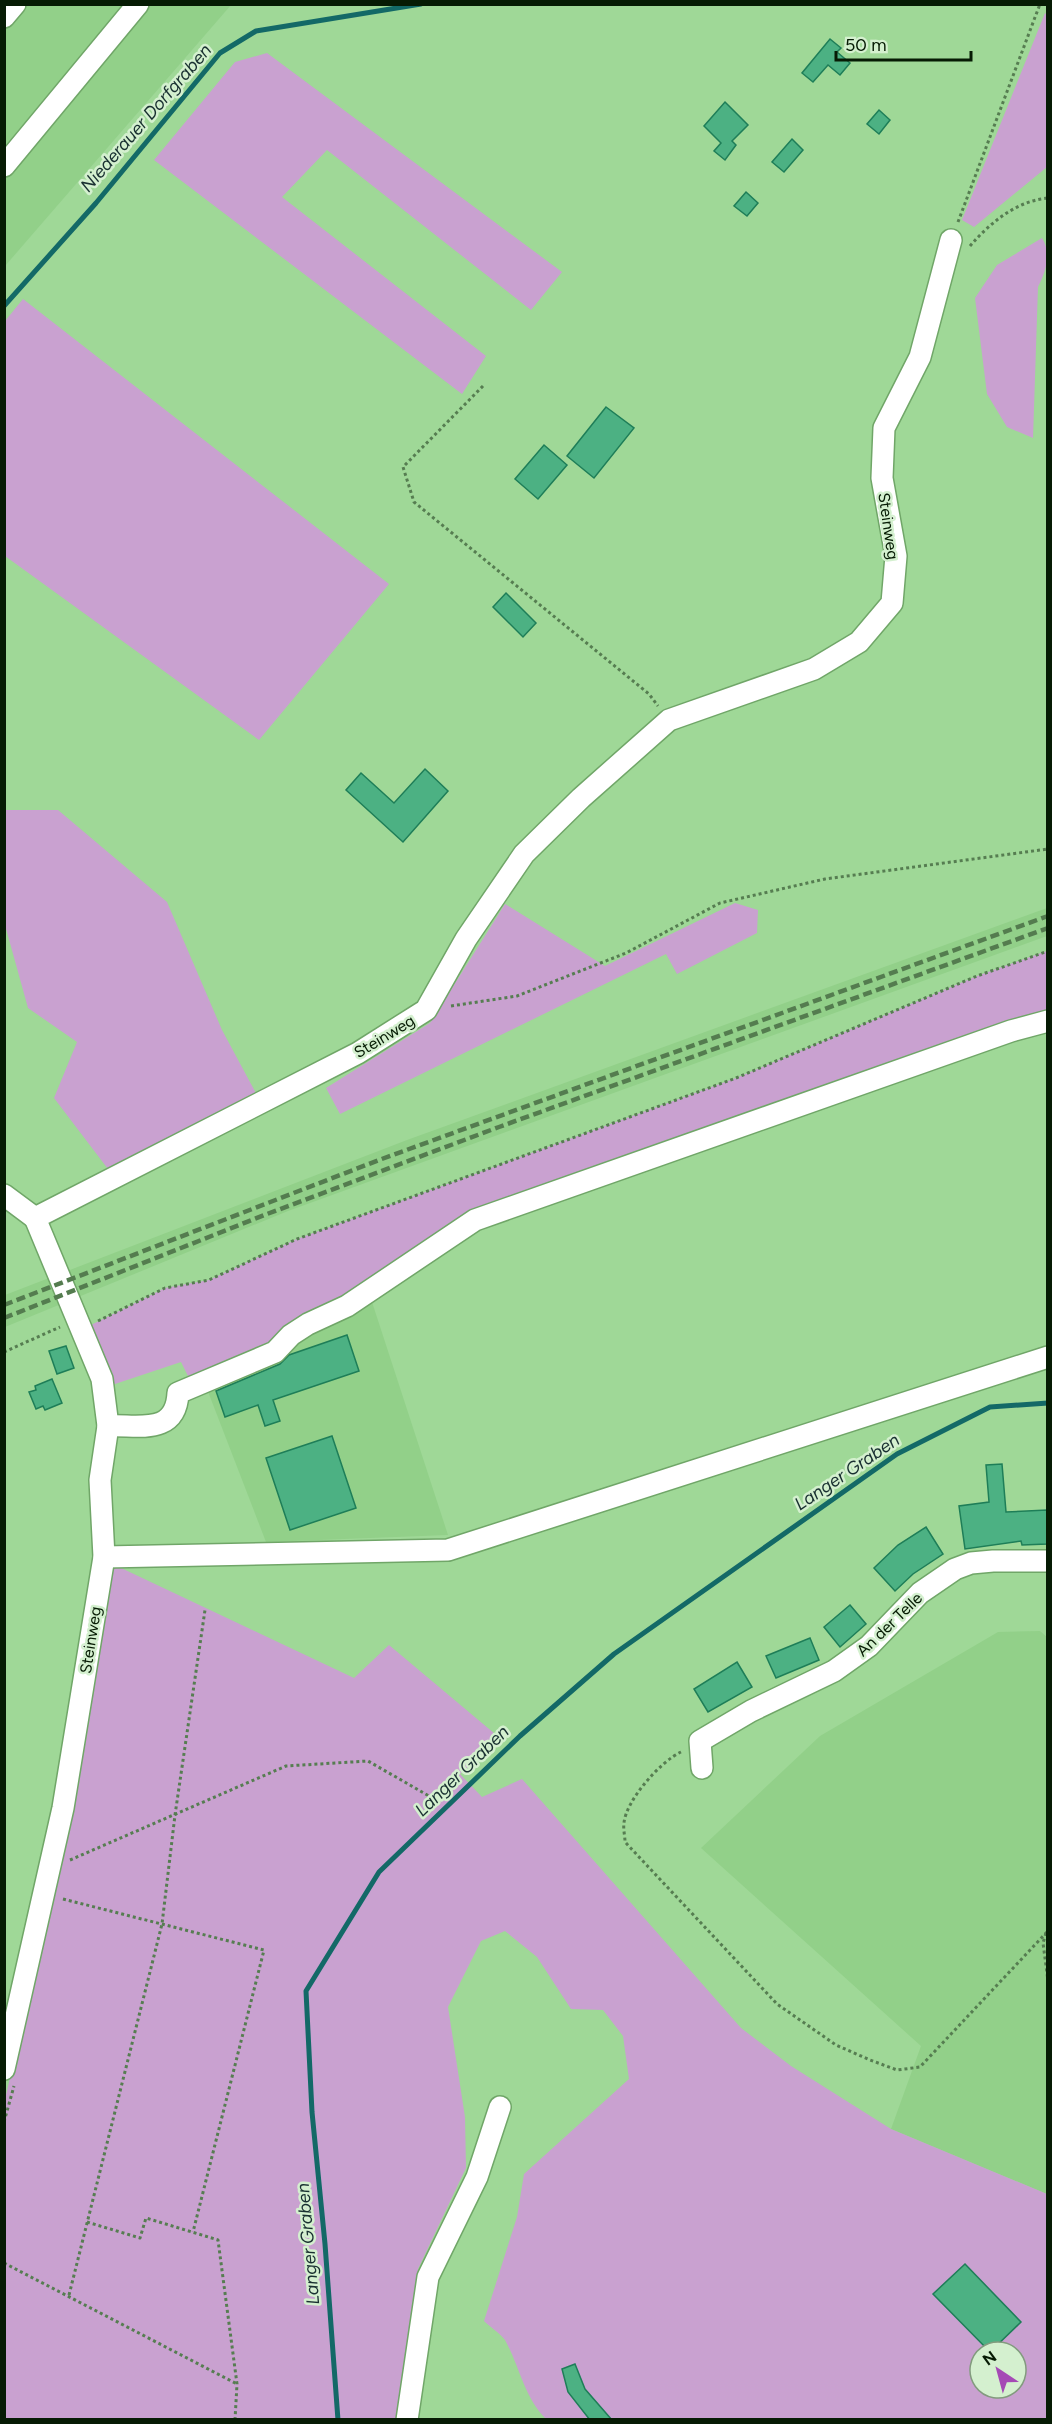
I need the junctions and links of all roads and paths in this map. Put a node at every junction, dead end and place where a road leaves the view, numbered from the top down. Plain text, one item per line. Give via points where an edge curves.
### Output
1 (15, 4) edge
2 (138, 4) edge
3 (1040, 4) edge
4 (4, 17) edge
5 (4, 166) edge
6 (1047, 198) edge
7 (957, 247) junction
8 (483, 386) dead end
9 (669, 720) junction
10 (1047, 849) edge
11 (1047, 951) edge
12 (426, 1010) junction
13 (1047, 1021) edge
14 (4, 1195) edge
15 (35, 1218) junction
16 (78, 1325) junction
17 (4, 1352) edge
18 (1047, 1357) edge
19 (108, 1426) junction
20 (104, 1557) junction
21 (1047, 1561) edge
22 (205, 1610) dead end
23 (700, 1741) junction
24 (702, 1768) dead end
25 (429, 1796) dead end
26 (175, 1815) junction
27 (50, 1869) junction
28 (44, 1894) junction
29 (162, 1924) junction
30 (1047, 1931) edge
31 (1047, 1981) edge
32 (4, 2069) edge
33 (500, 2107) dead end
34 (87, 2222) junction
35 (193, 2232) junction
36 (4, 2263) edge
37 (69, 2295) junction
38 (237, 2385) junction
39 (235, 2420) edge
40 (406, 2420) edge

1 - 4 street
2 - 5 street
3 - 7 path
6 - 7 path via 1034,199 1005,214
7 - 9 street, Steinweg via 920,357 884,428 882,478 896,556 892,603 859,642 814,669
8 - 9 path via 403,467 414,502 649,694
9 - 12 street, Steinweg via 524,854 466,939
10 - 12 path via 825,879 720,903 626,952 517,996
11 - 16 path via 977,976 736,1078 297,1239 209,1280 165,1288
12 - 15 street, Steinweg via 358,1053
13 - 19 street via 776,1112 475,1220 347,1306 299,1330 275,1352 178,1393 169,1418 144,1429
14 - 15 street
15 - 16 street, Steinweg
16 - 17 path
16 - 19 street, Steinweg via 102,1379
18 - 20 street via 448,1550
19 - 20 street, Steinweg via 100,1480
20 - 27 street, Steinweg
21 - 23 street, An der Telle via 993,1561 955,1569 920,1593 869,1646 834,1671
22 - 26 path
23 - 24 street
23 - 30 path via 670,1757 648,1781 629,1808 624,1822 625,1842 777,2004 836,2045 897,2070 920,2067
25 - 26 path via 368,1761 286,1766
26 - 27 path
26 - 29 path
27 - 28 street, Steinweg
28 - 29 path
28 - 32 street, Steinweg
29 - 34 path
29 - 35 path via 264,1950
30 - 31 path via 1043,1943
33 - 40 street via 477,2177 428,2277
34 - 35 path via 140,2238 146,2218
34 - 37 path
35 - 38 path via 218,2240
36 - 37 path
37 - 38 path
38 - 39 path

